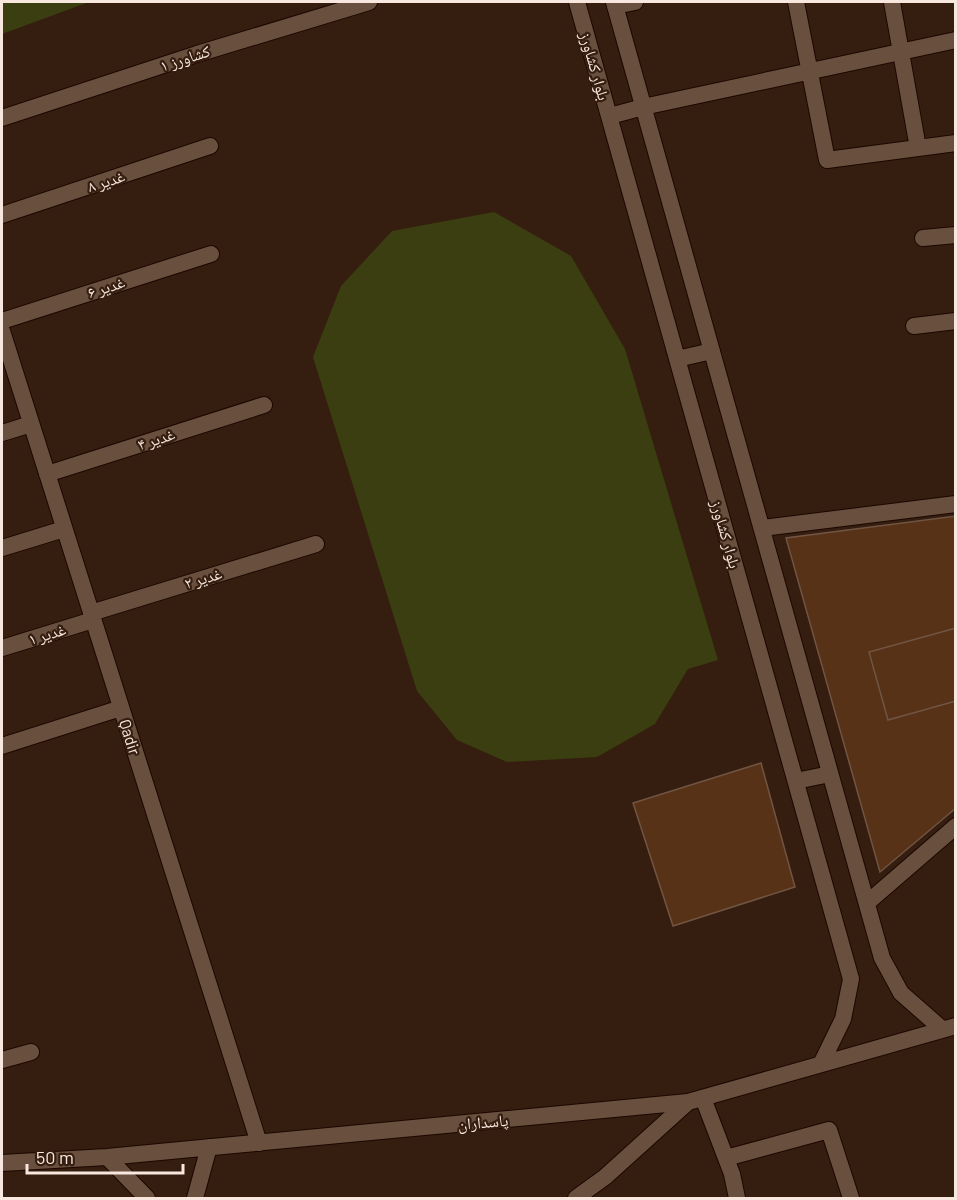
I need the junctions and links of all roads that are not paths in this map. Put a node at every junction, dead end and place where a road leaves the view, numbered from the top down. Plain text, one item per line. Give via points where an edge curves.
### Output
1 (369, 2) edge
2 (578, 2) edge
3 (635, 2) edge
4 (796, 2) edge
5 (892, 2) edge
6 (614, 4) edge
7 (956, 40) edge
8 (901, 52) junction
9 (810, 71) junction
10 (643, 107) junction
11 (610, 116) junction
12 (2, 118) edge
13 (956, 143) edge
14 (210, 146) dead end
15 (918, 148) junction
16 (2, 215) edge
17 (956, 235) edge
18 (923, 238) dead end
19 (211, 254) dead end
20 (2, 321) edge
21 (956, 321) edge
22 (914, 326) dead end
23 (2, 331) edge
24 (712, 351) junction
25 (677, 359) junction
26 (264, 405) dead end
27 (31, 424) junction
28 (2, 433) edge
29 (47, 474) junction
30 (956, 504) edge
31 (762, 528) junction
32 (64, 529) junction
33 (316, 544) dead end
34 (2, 548) edge
35 (92, 617) junction
36 (2, 648) edge
37 (121, 708) junction
38 (2, 746) edge
39 (830, 774) junction
40 (795, 781) junction
41 (956, 826) edge
42 (867, 903) junction
43 (949, 1028) edge
44 (31, 1052) dead end
45 (2, 1060) edge
46 (821, 1064) junction
47 (695, 1100) junction
48 (259, 1143) junction
49 (209, 1147) junction
50 (107, 1157) junction
51 (726, 1158) junction
52 (2, 1163) edge
53 (147, 1198) edge
54 (195, 1198) edge
55 (576, 1198) edge
56 (738, 1198) edge
57 (851, 1198) edge

1 - 12 street, کشاورز ۱
2 - 11 street, بلوار کشاورز
3 - 6 street
4 - 9 street
5 - 8 street
6 - 10 street
7 - 8 street
8 - 9 street
8 - 15 street
9 - 10 street
9 - 15 street via 827,160
10 - 11 street
10 - 24 street
11 - 25 street, بلوار کشاورز
13 - 15 street
14 - 16 street, غدیر ۸
17 - 18 street
19 - 20 street, غدیر ۶
21 - 22 street
23 - 27 street, Qadir
24 - 25 street
24 - 31 street
25 - 40 street, بلوار کشاورز
26 - 29 street, غدیر ۴
27 - 28 street
27 - 29 street, Qadir
29 - 32 street, Qadir
30 - 31 street
31 - 39 street
32 - 34 street
32 - 35 street, Qadir
33 - 35 street, غدیر ۲
35 - 36 street, غدیر ۱
35 - 37 street, Qadir
37 - 38 street
37 - 48 street, Qadir
39 - 40 street
39 - 42 street
40 - 46 street, بلوار کشاورز via 851,979 843,1019
41 - 42 street
42 - 43 street via 882,958 901,993
43 - 46 street, پاسداران
44 - 45 street
46 - 47 street, پاسداران
47 - 48 street, پاسداران
47 - 51 street
47 - 55 street
48 - 49 street, پاسداران
49 - 50 street, پاسداران
49 - 54 street
50 - 52 street, پاسداران
50 - 53 street
51 - 56 street
51 - 57 street via 829,1130

